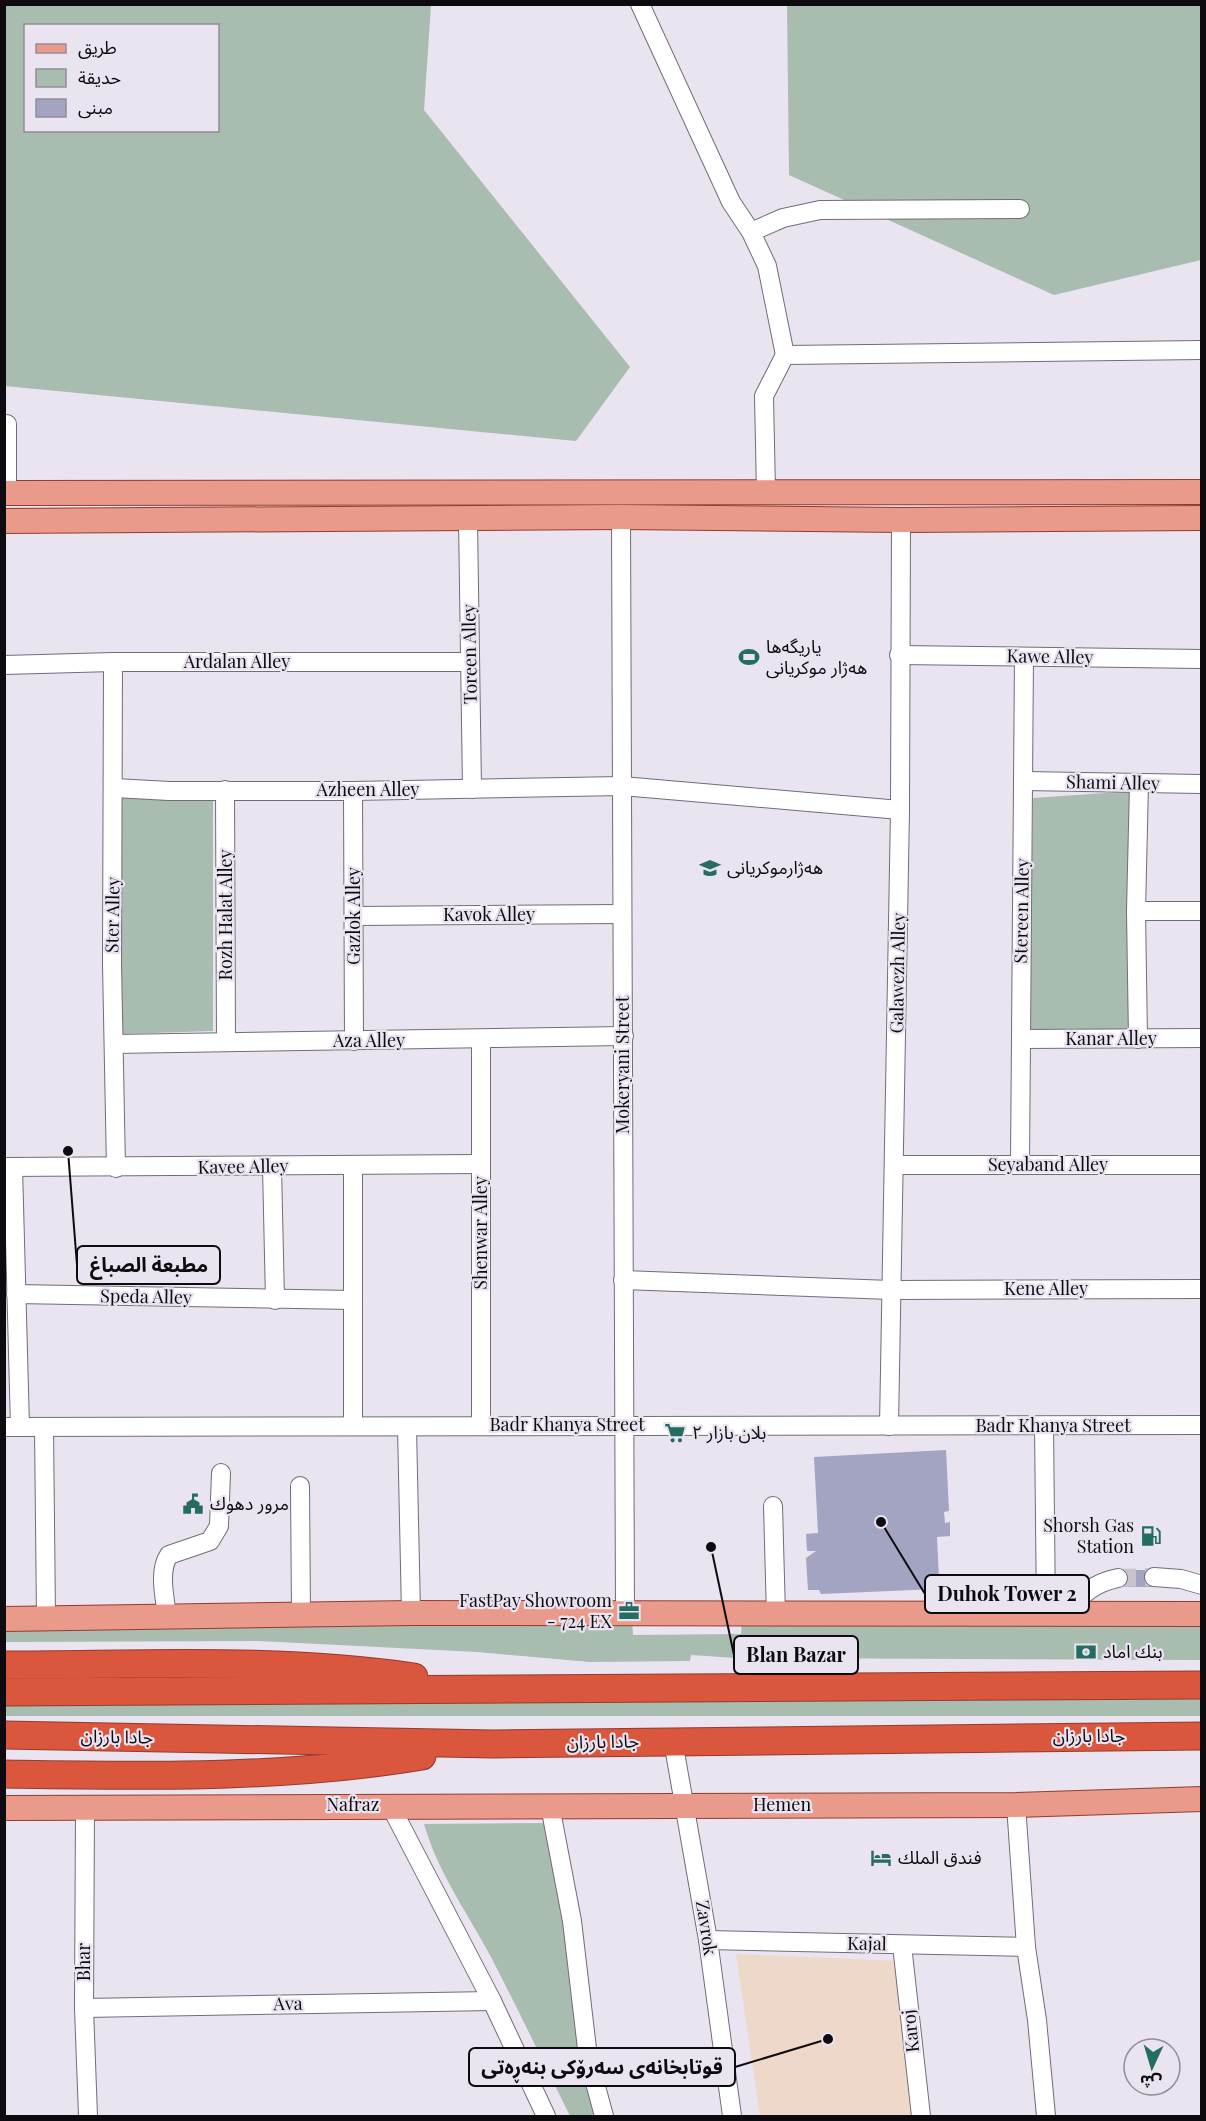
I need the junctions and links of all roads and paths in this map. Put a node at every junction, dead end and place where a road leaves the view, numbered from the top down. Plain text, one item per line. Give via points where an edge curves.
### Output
1 (640, 4) edge
2 (1020, 209) dead end
3 (751, 231) junction
4 (1202, 350) edge
5 (785, 355) junction
6 (7, 424) dead end
7 (6, 467) edge
8 (1202, 492) edge
9 (6, 493) edge
10 (766, 493) junction
11 (621, 517) junction
12 (1202, 518) edge
13 (4, 520) edge
14 (468, 520) junction
15 (901, 520) junction
16 (899, 655) junction
17 (1024, 657) junction
18 (1202, 659) edge
19 (113, 662) junction
20 (470, 662) junction
21 (4, 666) edge
22 (1024, 781) junction
23 (1139, 784) junction
24 (1202, 784) edge
25 (622, 786) junction
26 (114, 788) junction
27 (472, 789) junction
28 (225, 790) junction
29 (353, 791) junction
30 (900, 810) junction
31 (1136, 911) junction
32 (1202, 911) edge
33 (622, 914) junction
34 (355, 916) junction
35 (624, 1036) junction
36 (1202, 1038) edge
37 (1021, 1039) junction
38 (1138, 1039) junction
39 (481, 1040) junction
40 (226, 1041) junction
41 (354, 1041) junction
42 (114, 1044) junction
43 (481, 1164) junction
44 (1020, 1164) junction
45 (353, 1165) junction
46 (896, 1165) junction
47 (1202, 1165) edge
48 (9, 1167) edge
49 (272, 1167) junction
50 (116, 1168) junction
51 (623, 1280) junction
52 (1202, 1289) edge
53 (891, 1290) junction
54 (16, 1294) junction
55 (275, 1300) junction
56 (353, 1300) junction
57 (624, 1424) junction
58 (1202, 1425) edge
59 (353, 1426) junction
60 (481, 1426) junction
61 (890, 1426) junction
62 (1044, 1426) junction
63 (12, 1427) edge
64 (44, 1427) junction
65 (407, 1427) junction
66 (221, 1473) dead end
67 (300, 1486) dead end
68 (773, 1506) dead end
69 (1154, 1577) tunnel mouth
70 (1118, 1578) tunnel mouth
71 (1202, 1585) edge
72 (411, 1613) junction
73 (624, 1613) junction
74 (301, 1614) junction
75 (1056, 1614) junction
76 (1202, 1614) edge
77 (776, 1615) junction
78 (167, 1616) junction
79 (46, 1618) junction
80 (4, 1619) edge
81 (4, 1665) edge
82 (1202, 1685) edge
83 (498, 1690) junction
84 (4, 1692) edge
85 (4, 1735) edge
86 (1202, 1736) edge
87 (673, 1741) junction
88 (494, 1744) junction
89 (4, 1774) edge
90 (1202, 1799) edge
91 (686, 1804) junction
92 (390, 1805) junction
93 (1016, 1805) junction
94 (550, 1806) junction
95 (85, 1807) junction
96 (4, 1808) edge
97 (708, 1940) junction
98 (902, 1945) junction
99 (1026, 1947) junction
100 (492, 2001) junction
101 (84, 2008) junction
102 (88, 2116) edge
103 (546, 2116) edge
104 (604, 2116) edge
105 (732, 2116) edge
106 (921, 2116) edge
107 (1046, 2116) edge

1 - 3 street via 731,202
2 - 3 street via 819,210
3 - 5 street via 767,266
4 - 5 street
5 - 10 street via 764,396
6 - 7 street
7 - 9 street
8 - 10 main road
9 - 10 main road
11 - 14 main road
11 - 15 main road
11 - 25 street, Mokeryani Street
12 - 15 main road
13 - 14 main road
14 - 20 street, Toreen Alley
15 - 16 street, Galawezh Alley
16 - 17 street, Kawe Alley
16 - 30 street, Galawezh Alley
17 - 18 street, Kawe Alley
17 - 22 street, Stereen Alley
19 - 20 street, Ardalan Alley
19 - 21 street, Ardalan Alley
19 - 26 street, Ster Alley
20 - 27 street, Toreen Alley
22 - 23 street, Shami Alley
22 - 37 street, Stereen Alley
23 - 24 street, Shami Alley
23 - 31 street
25 - 27 street, Azheen Alley
25 - 30 street, Azheen Alley
25 - 33 street, Mokeryani Street
26 - 28 street, Azheen Alley
26 - 42 street, Ster Alley
27 - 29 street, Azheen Alley
28 - 29 street, Azheen Alley
28 - 40 street, Rozh Halat Alley
29 - 34 street, Gazlok Alley
30 - 46 street, Galawezh Alley
31 - 32 street
31 - 38 street
33 - 34 street, Kavok Alley
33 - 35 street, Mokeryani Street
34 - 41 street, Gazlok Alley
35 - 39 street, Aza Alley
35 - 51 street, Mokeryani Street
36 - 38 street, Kanar Alley
37 - 38 street, Kanar Alley
37 - 44 street, Stereen Alley
39 - 41 street, Aza Alley
39 - 43 street, Shenwar Alley
40 - 41 street, Aza Alley
40 - 42 street, Aza Alley
42 - 50 street, Ster Alley
43 - 45 street, Kavee Alley
43 - 60 street, Shenwar Alley
44 - 46 street, Seyaband Alley
44 - 47 street, Seyaband Alley
45 - 49 street, Kavee Alley
45 - 56 street
46 - 53 street, Galawezh Alley
48 - 50 street, Kavee Alley
48 - 54 street
49 - 50 street, Kavee Alley
49 - 55 street
51 - 53 street, Kene Alley
51 - 57 street, Mokeryani Street
52 - 53 street, Kene Alley
53 - 61 street, Galawezh Alley
54 - 55 street, Speda Alley
54 - 63 street
55 - 56 street, Speda Alley
56 - 59 street
57 - 60 street, Badr Khanya Street
57 - 61 street, Badr Khanya Street
57 - 73 street, Mokeryani Street
58 - 62 street, Badr Khanya Street
59 - 64 street, Badr Khanya Street
59 - 65 street, Badr Khanya Street
60 - 65 street, Badr Khanya Street
61 - 62 street, Badr Khanya Street
62 - 75 street
63 - 64 street, Badr Khanya Street
64 - 79 street
65 - 72 street
66 - 78 street via 219,1526 210,1541 169,1555 165,1560
67 - 74 street
68 - 77 street
69 - 71 street
70 - 75 street via 1102,1581
72 - 73 main road
72 - 74 main road
73 - 77 main road
74 - 78 main road
75 - 76 main road
75 - 77 main road
78 - 79 main road
79 - 80 main road
81 - 83 highway via 354,1668
82 - 83 highway
83 - 84 highway
85 - 88 highway, جادا بارزان
86 - 87 highway, جادا بارزان
87 - 88 highway, جادا بارزان
87 - 91 street, Zavrok
88 - 89 highway via 398,1760 277,1771 159,1776
90 - 93 main road, Hemen
91 - 93 main road, Hemen
91 - 94 main road, Hemen
91 - 97 street, Zavrok
92 - 94 main road, Hemen
92 - 95 main road, Nafraz
92 - 100 street, Nafraz
93 - 99 street
94 - 104 street via 572,1921 588,2057
95 - 96 main road, Nafraz
95 - 101 street, Bhar
97 - 98 street, Kajal
97 - 105 street, Zavrok
98 - 99 street, Kajal
98 - 106 street, Karoj
99 - 107 street
100 - 101 street, Ava
100 - 103 street, Nafraz
101 - 102 street, Bhar

